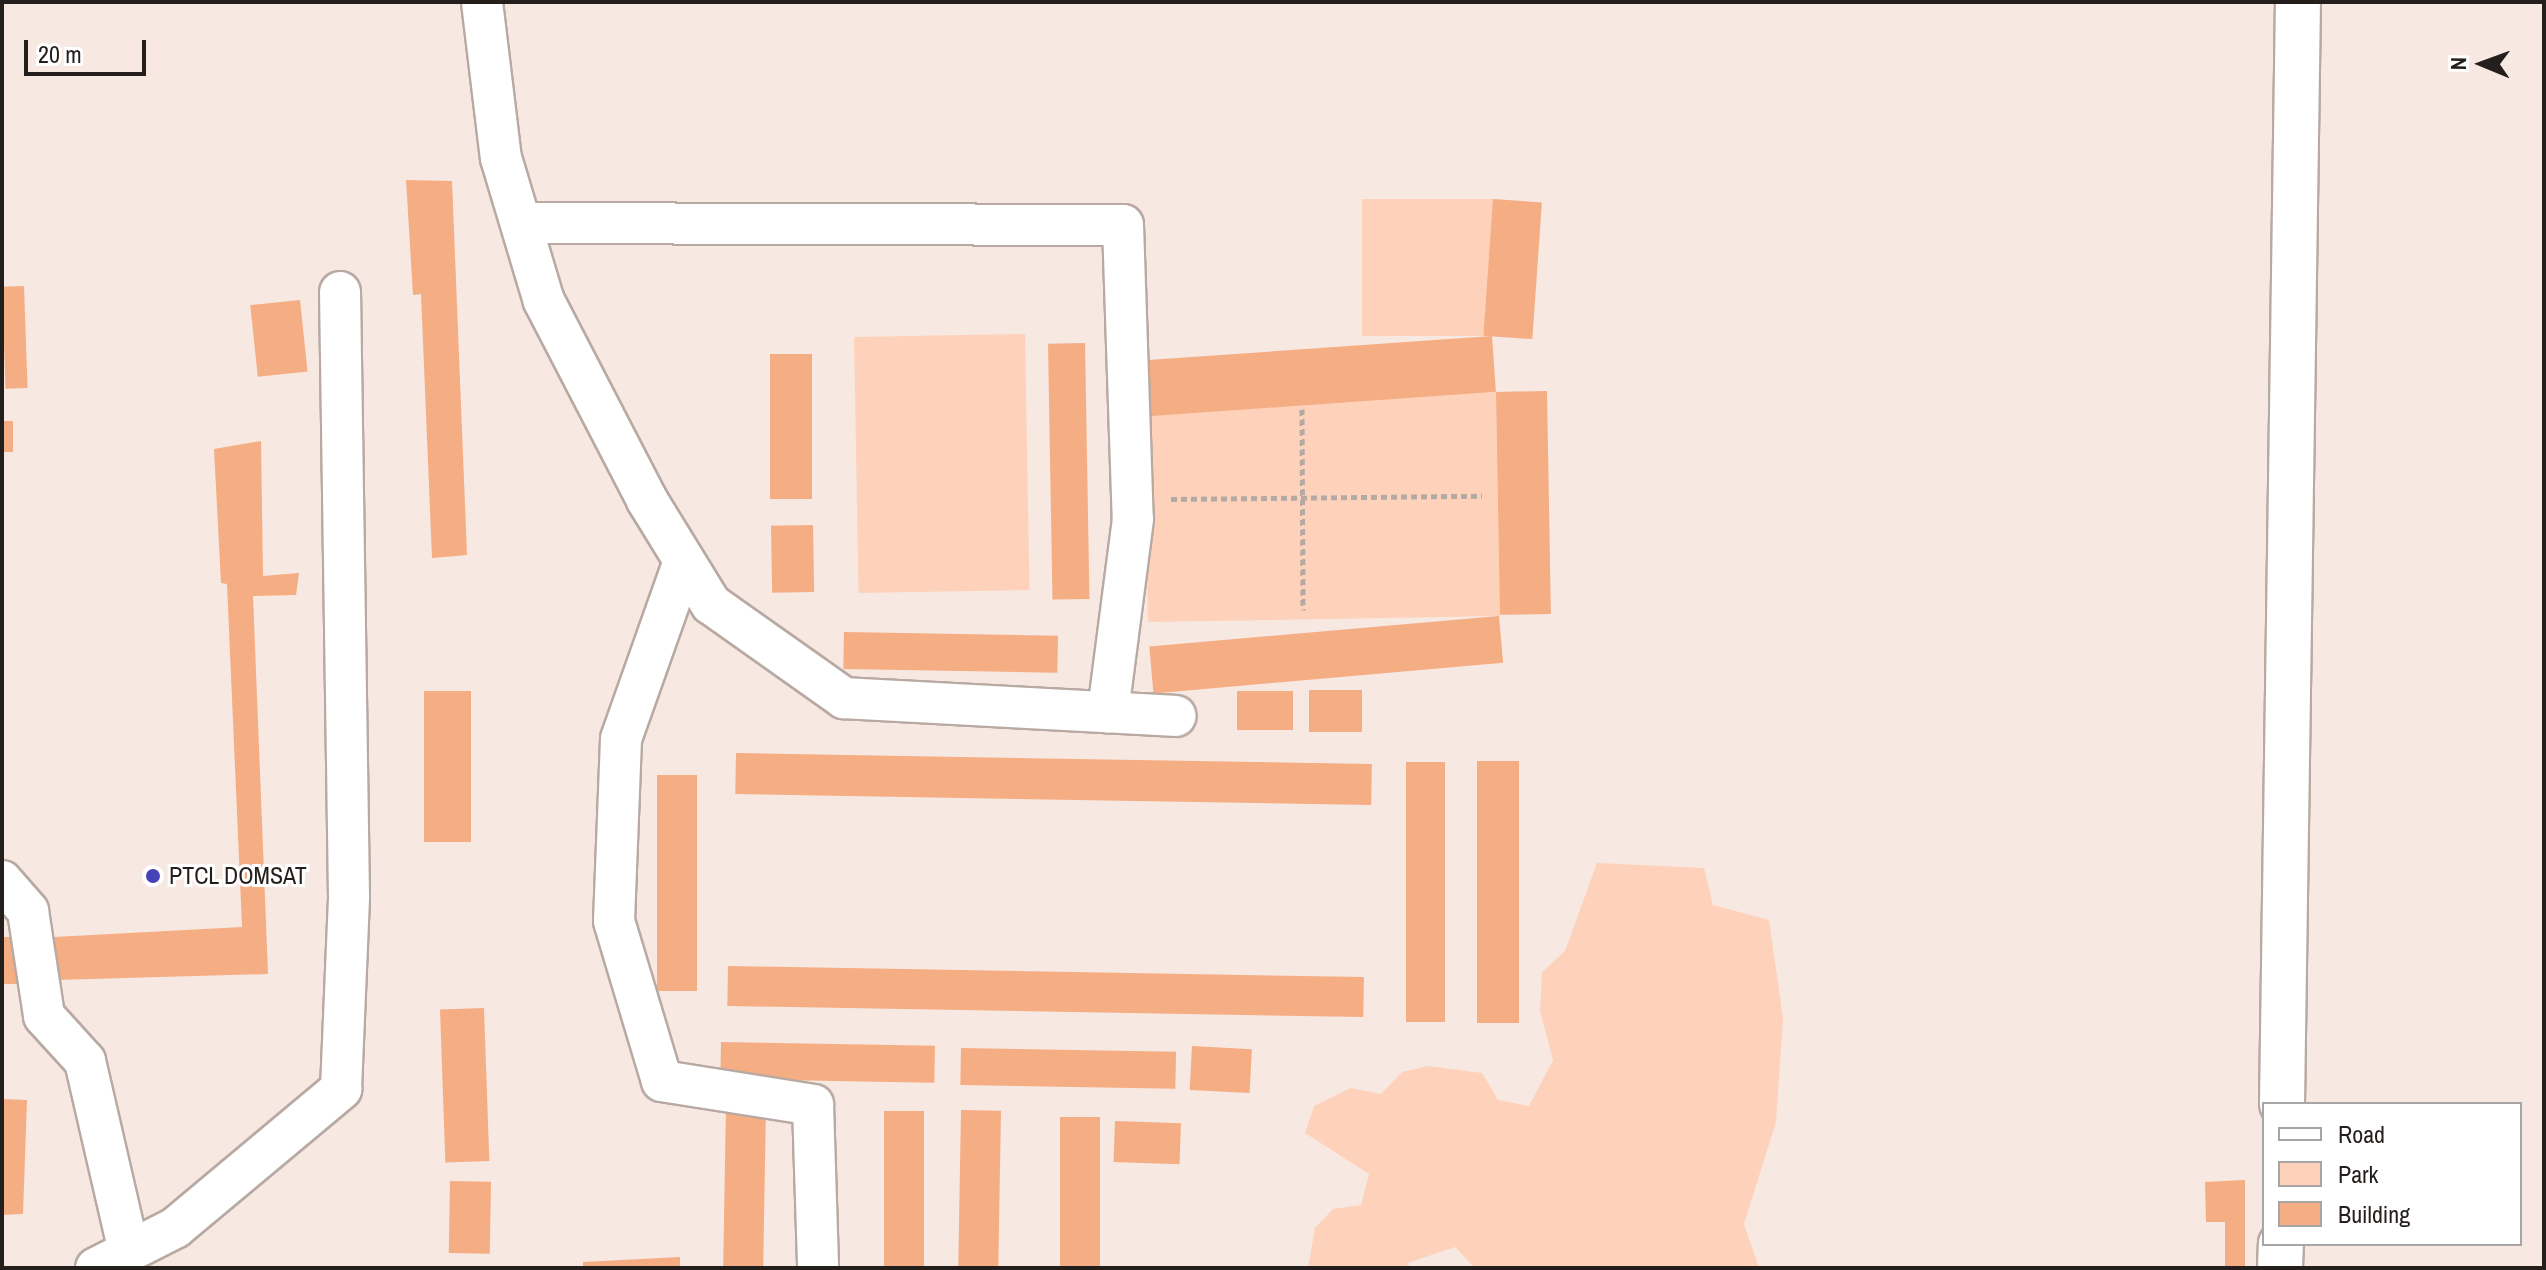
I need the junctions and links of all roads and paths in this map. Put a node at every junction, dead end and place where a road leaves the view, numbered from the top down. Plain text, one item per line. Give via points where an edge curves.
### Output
1 (482, 2) edge
2 (2298, 2) edge
3 (521, 223) junction
4 (340, 292) dead end
5 (1302, 409) dead end
6 (1482, 496) dead end
7 (1132, 499) junction
8 (684, 561) junction
9 (1303, 610) dead end
10 (1108, 712) junction
11 (1176, 716) dead end
12 (2, 881) edge
13 (2282, 1102) edge
14 (2281, 1246) edge
15 (113, 1260) edge
16 (818, 1268) edge
17 (2280, 1268) edge

1 - 3 street via 501,158
2 - 13 main road
3 - 7 street via 1123,225
3 - 8 street via 544,301
4 - 15 street via 349,897 341,1089 175,1228
5 - 9 path
6 - 7 path
7 - 10 street
8 - 10 street via 711,604 844,698
8 - 16 street via 621,739 614,921 662,1081 813,1105
10 - 11 street
12 - 15 street via 28,911 44,1016 85,1061
14 - 17 main road

